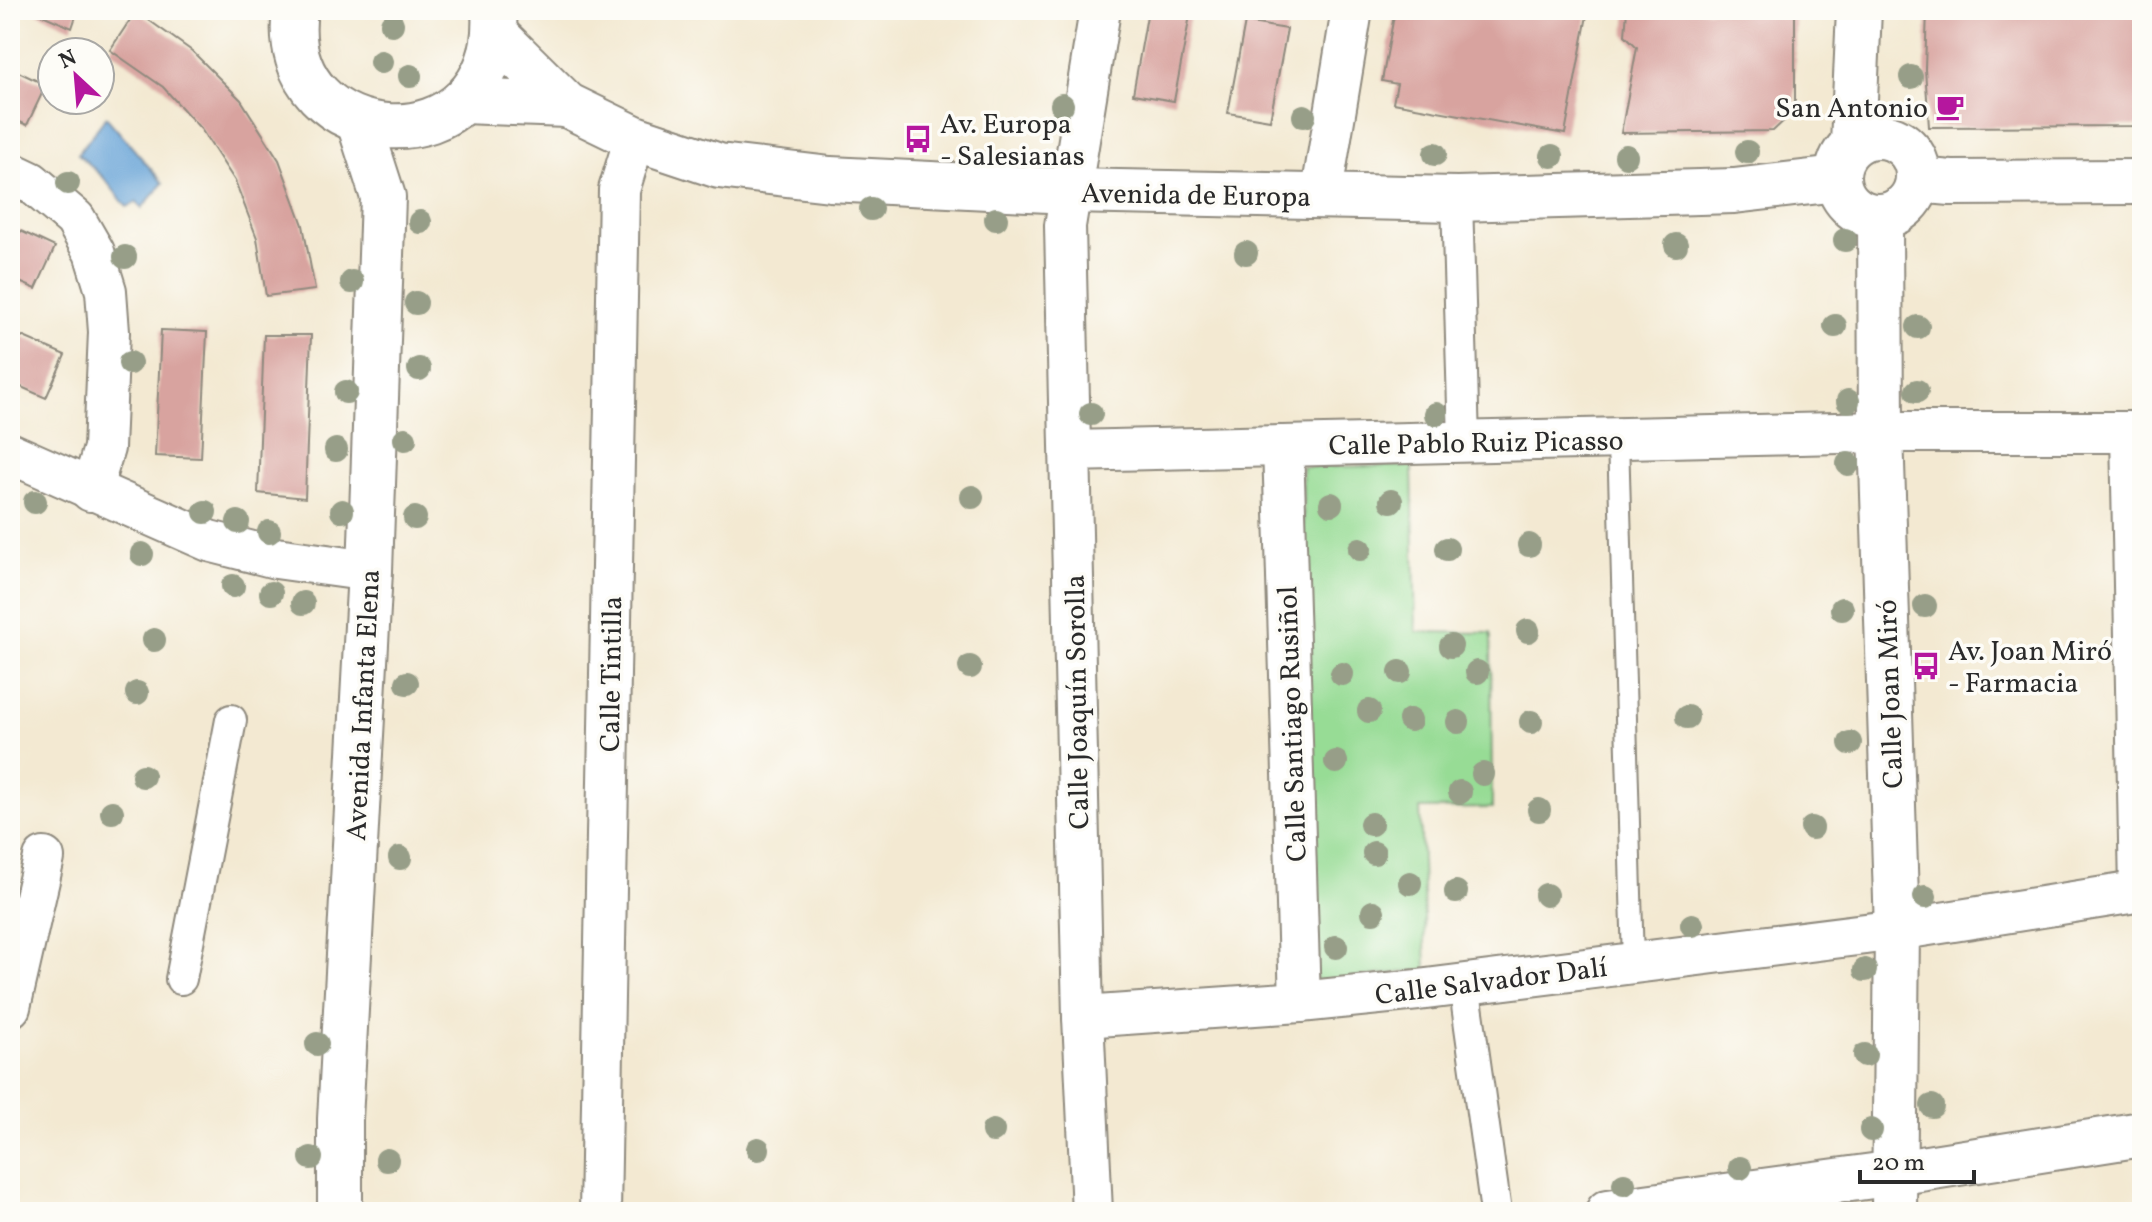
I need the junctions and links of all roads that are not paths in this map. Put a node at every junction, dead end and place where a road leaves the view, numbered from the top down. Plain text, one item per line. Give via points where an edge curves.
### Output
1 (1100, 10) edge
2 (1352, 10) edge
3 (1859, 10) edge
4 (1884, 10) edge
5 (289, 15) edge
6 (494, 22) edge
7 (463, 101) junction
8 (567, 105) junction
9 (359, 122) junction
10 (418, 125) junction
11 (635, 138) junction
12 (1856, 153) junction
13 (10, 172) edge
14 (1918, 180) junction
15 (2142, 182) edge
16 (1069, 191) junction
17 (383, 197) junction
18 (1321, 198) junction
19 (1457, 199) junction
20 (1880, 216) junction
21 (1881, 432) junction
22 (2136, 432) edge
23 (1618, 439) junction
24 (1464, 442) junction
25 (1283, 446) junction
26 (1071, 451) junction
27 (10, 453) edge
28 (91, 491) junction
29 (370, 571) junction
30 (231, 720) dead end
31 (44, 858) dead end
32 (2141, 891) edge
33 (1897, 930) junction
34 (1633, 963) junction
35 (181, 979) dead end
36 (1464, 984) junction
37 (1300, 1002) junction
38 (10, 1007) edge
39 (1083, 1017) junction
40 (2142, 1134) edge
41 (1894, 1192) edge
42 (340, 1212) edge
43 (600, 1212) edge
44 (1092, 1212) edge
45 (1496, 1212) edge
46 (1608, 1212) edge

1 - 16 street, Calle Joaquín Sorolla
2 - 18 street
3 - 12 street
4 - 12 street
5 - 9 street via 297,57 311,85 332,107
6 - 7 street via 490,59
6 - 8 street, Avenida de Europa
7 - 8 street, Avenida de Europa
7 - 10 street
8 - 11 street, Avenida de Europa
9 - 10 street
9 - 17 street, Avenida Infanta Elena
10 - 17 street, Avenida Infanta Elena
11 - 16 street, Avenida de Europa via 719,166 830,179
11 - 43 street, Calle Tintilla via 619,190
12 - 14 street via 1891,137 1903,144 1918,166
12 - 19 street, Avenida de Europa via 1734,191
12 - 20 street via 1847,202
13 - 28 street via 31,182 75,219 94,252 106,291 104,448
14 - 15 street
14 - 20 street via 1910,201
16 - 18 street, Avenida de Europa
16 - 26 street, Calle Joaquín Sorolla via 1065,226
17 - 29 street, Avenida Infanta Elena
18 - 19 street, Avenida de Europa
19 - 24 street
20 - 21 street, Calle Joan Miró
21 - 22 street, Calle Pablo Ruiz Picasso
21 - 23 street, Calle Pablo Ruiz Picasso
21 - 33 street, Calle Joan Miró
22 - 32 street
23 - 24 street, Calle Pablo Ruiz Picasso
23 - 34 lane
24 - 25 street, Calle Pablo Ruiz Picasso
25 - 26 street, Calle Pablo Ruiz Picasso
25 - 37 street, Calle Santiago Rusiñol
26 - 39 street, Calle Joaquín Sorolla
27 - 28 street
28 - 29 street via 209,541 276,558
29 - 42 street, Avenida Infanta Elena via 340,1119
30 - 35 street
31 - 38 street
32 - 33 street, Calle Salvador Dalí
33 - 34 street, Calle Salvador Dalí
33 - 41 street, Calle Joan Miró
34 - 36 street, Calle Salvador Dalí
36 - 37 street, Calle Salvador Dalí
36 - 45 street
37 - 39 street, Calle Salvador Dalí
39 - 44 street, Calle Joaquín Sorolla
40 - 41 street
41 - 46 street

